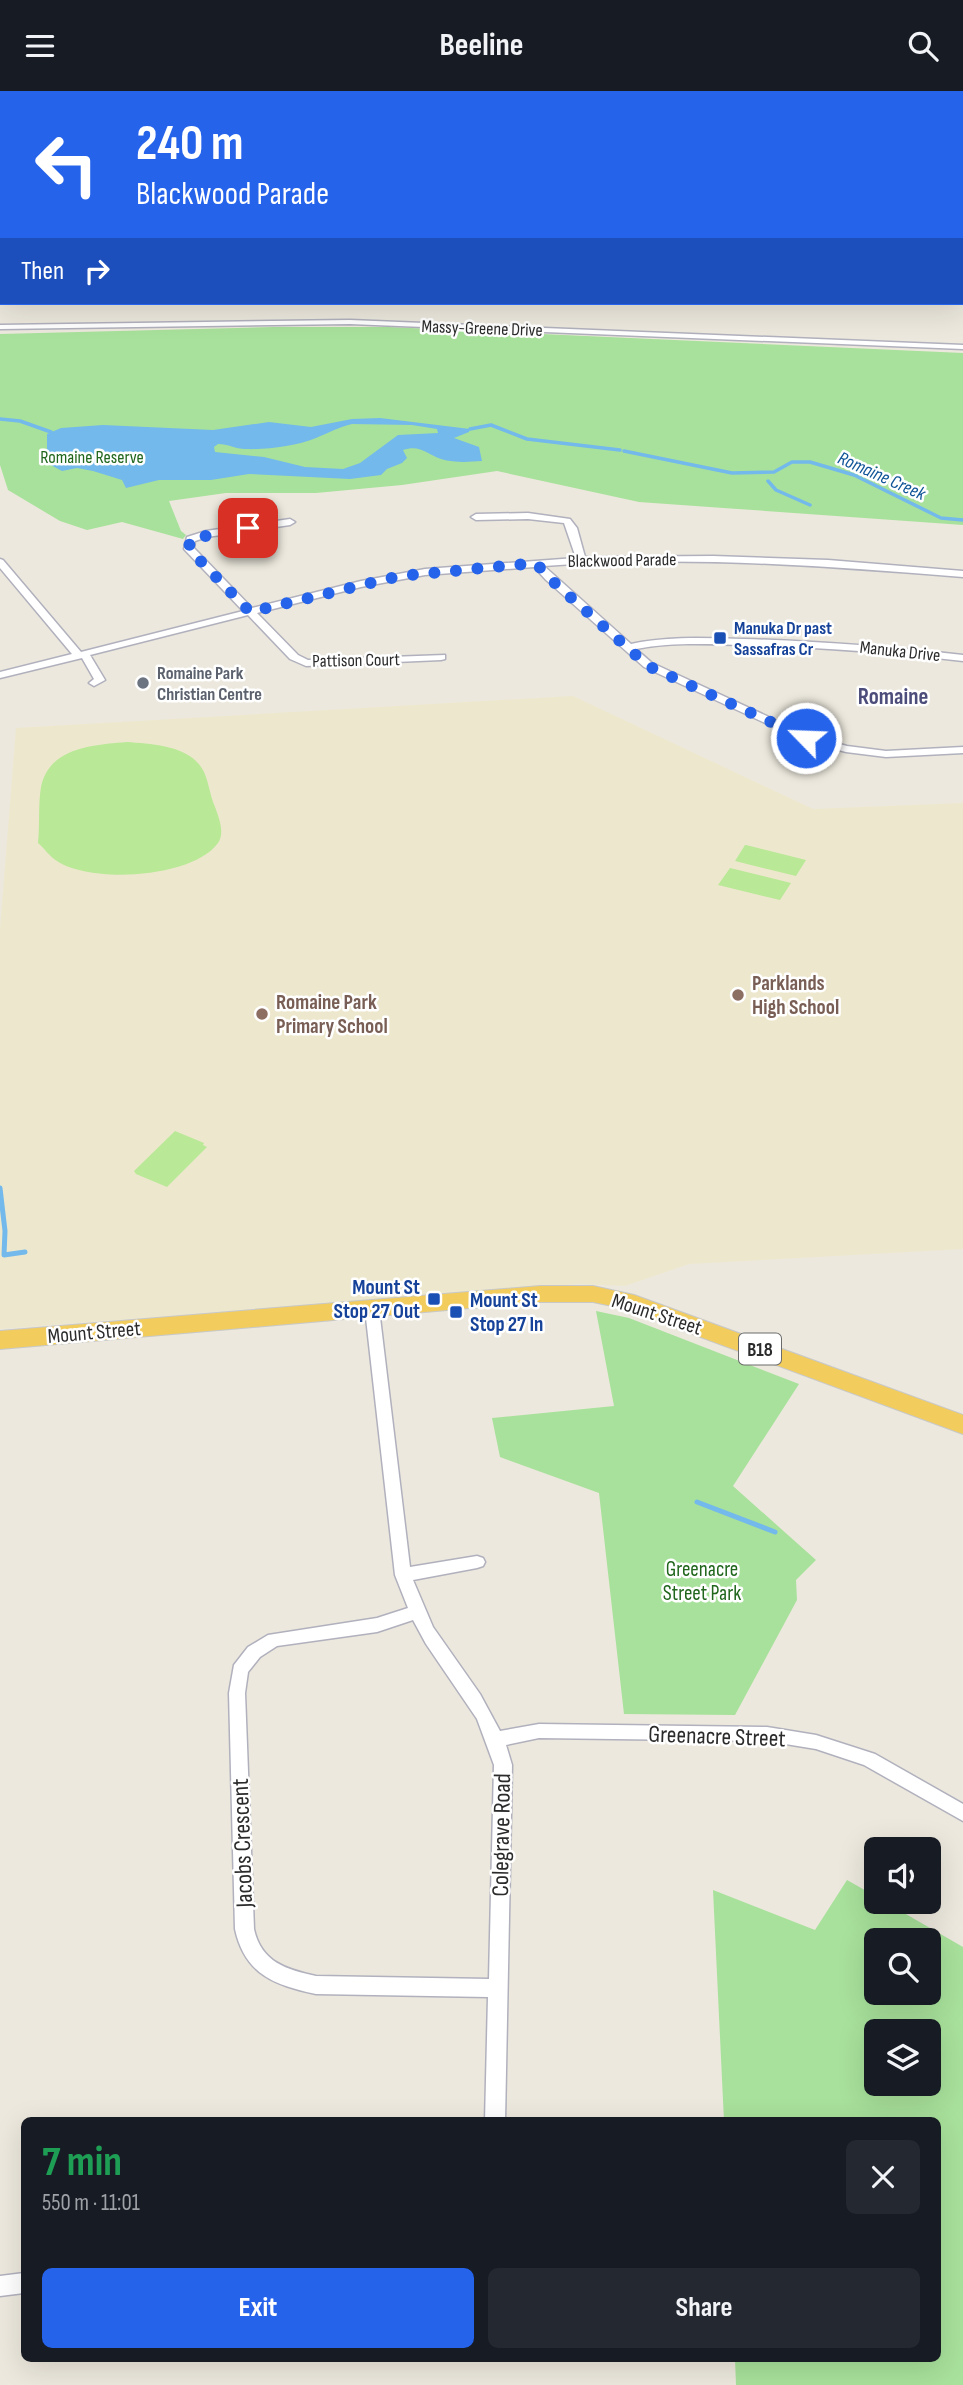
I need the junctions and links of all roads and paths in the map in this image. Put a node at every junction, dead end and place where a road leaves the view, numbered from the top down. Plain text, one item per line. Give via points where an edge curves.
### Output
1 (0, 327) edge
2 (963, 347) edge
3 (476, 517) dead end
4 (290, 522) dead end
5 (581, 560) junction
6 (0, 562) edge
7 (536, 563) junction
8 (963, 574) edge
9 (250, 612) junction
10 (628, 648) junction
11 (82, 655) junction
12 (441, 657) dead end
13 (963, 658) edge
14 (0, 675) edge
15 (94, 683) dead end
16 (963, 750) edge
17 (372, 1309) junction
18 (0, 1340) edge
19 (963, 1425) edge
20 (477, 1562) dead end
21 (403, 1575) junction
22 (417, 1612) junction
23 (497, 1739) junction
24 (963, 1813) edge
25 (498, 1988) junction
26 (495, 2117) edge
27 (21, 2283) edge
28 (0, 2286) edge

1 - 2 street, Massy-Greene Drive via 350,322
3 - 5 street via 567,521
4 - 9 street, Pattison Court via 190,539 189,549
5 - 7 street, Blackwood Parade
5 - 8 street, Blackwood Parade via 770,561
6 - 11 street
7 - 9 street, Blackwood Parade via 400,576
7 - 10 street
9 - 11 street, Blackwood Parade
9 - 12 street, Pattison Court via 294,657 306,663
10 - 13 street, Manuka Drive via 660,641 755,642
10 - 16 street via 648,666 806,738 886,754
11 - 14 street, Blackwood Parade
11 - 15 street via 100,675
17 - 18 highway, Mount Street / B18
17 - 19 highway, Mount Street / B18 via 540,1294 593,1294 626,1301
17 - 21 street, Colegrave Road
20 - 21 street
21 - 22 street, Colegrave Road
22 - 23 street, Colegrave Road
22 - 25 street, Jacobs Crescent via 377,1625 274,1640 254,1652 240,1670 244,1921 250,1947 266,1968 292,1980 316,1985
23 - 24 street, Greenacre Street via 539,1731 767,1734 816,1742 869,1759
23 - 25 street, Colegrave Road via 503,1765
25 - 26 street, Colegrave Road
27 - 28 street

